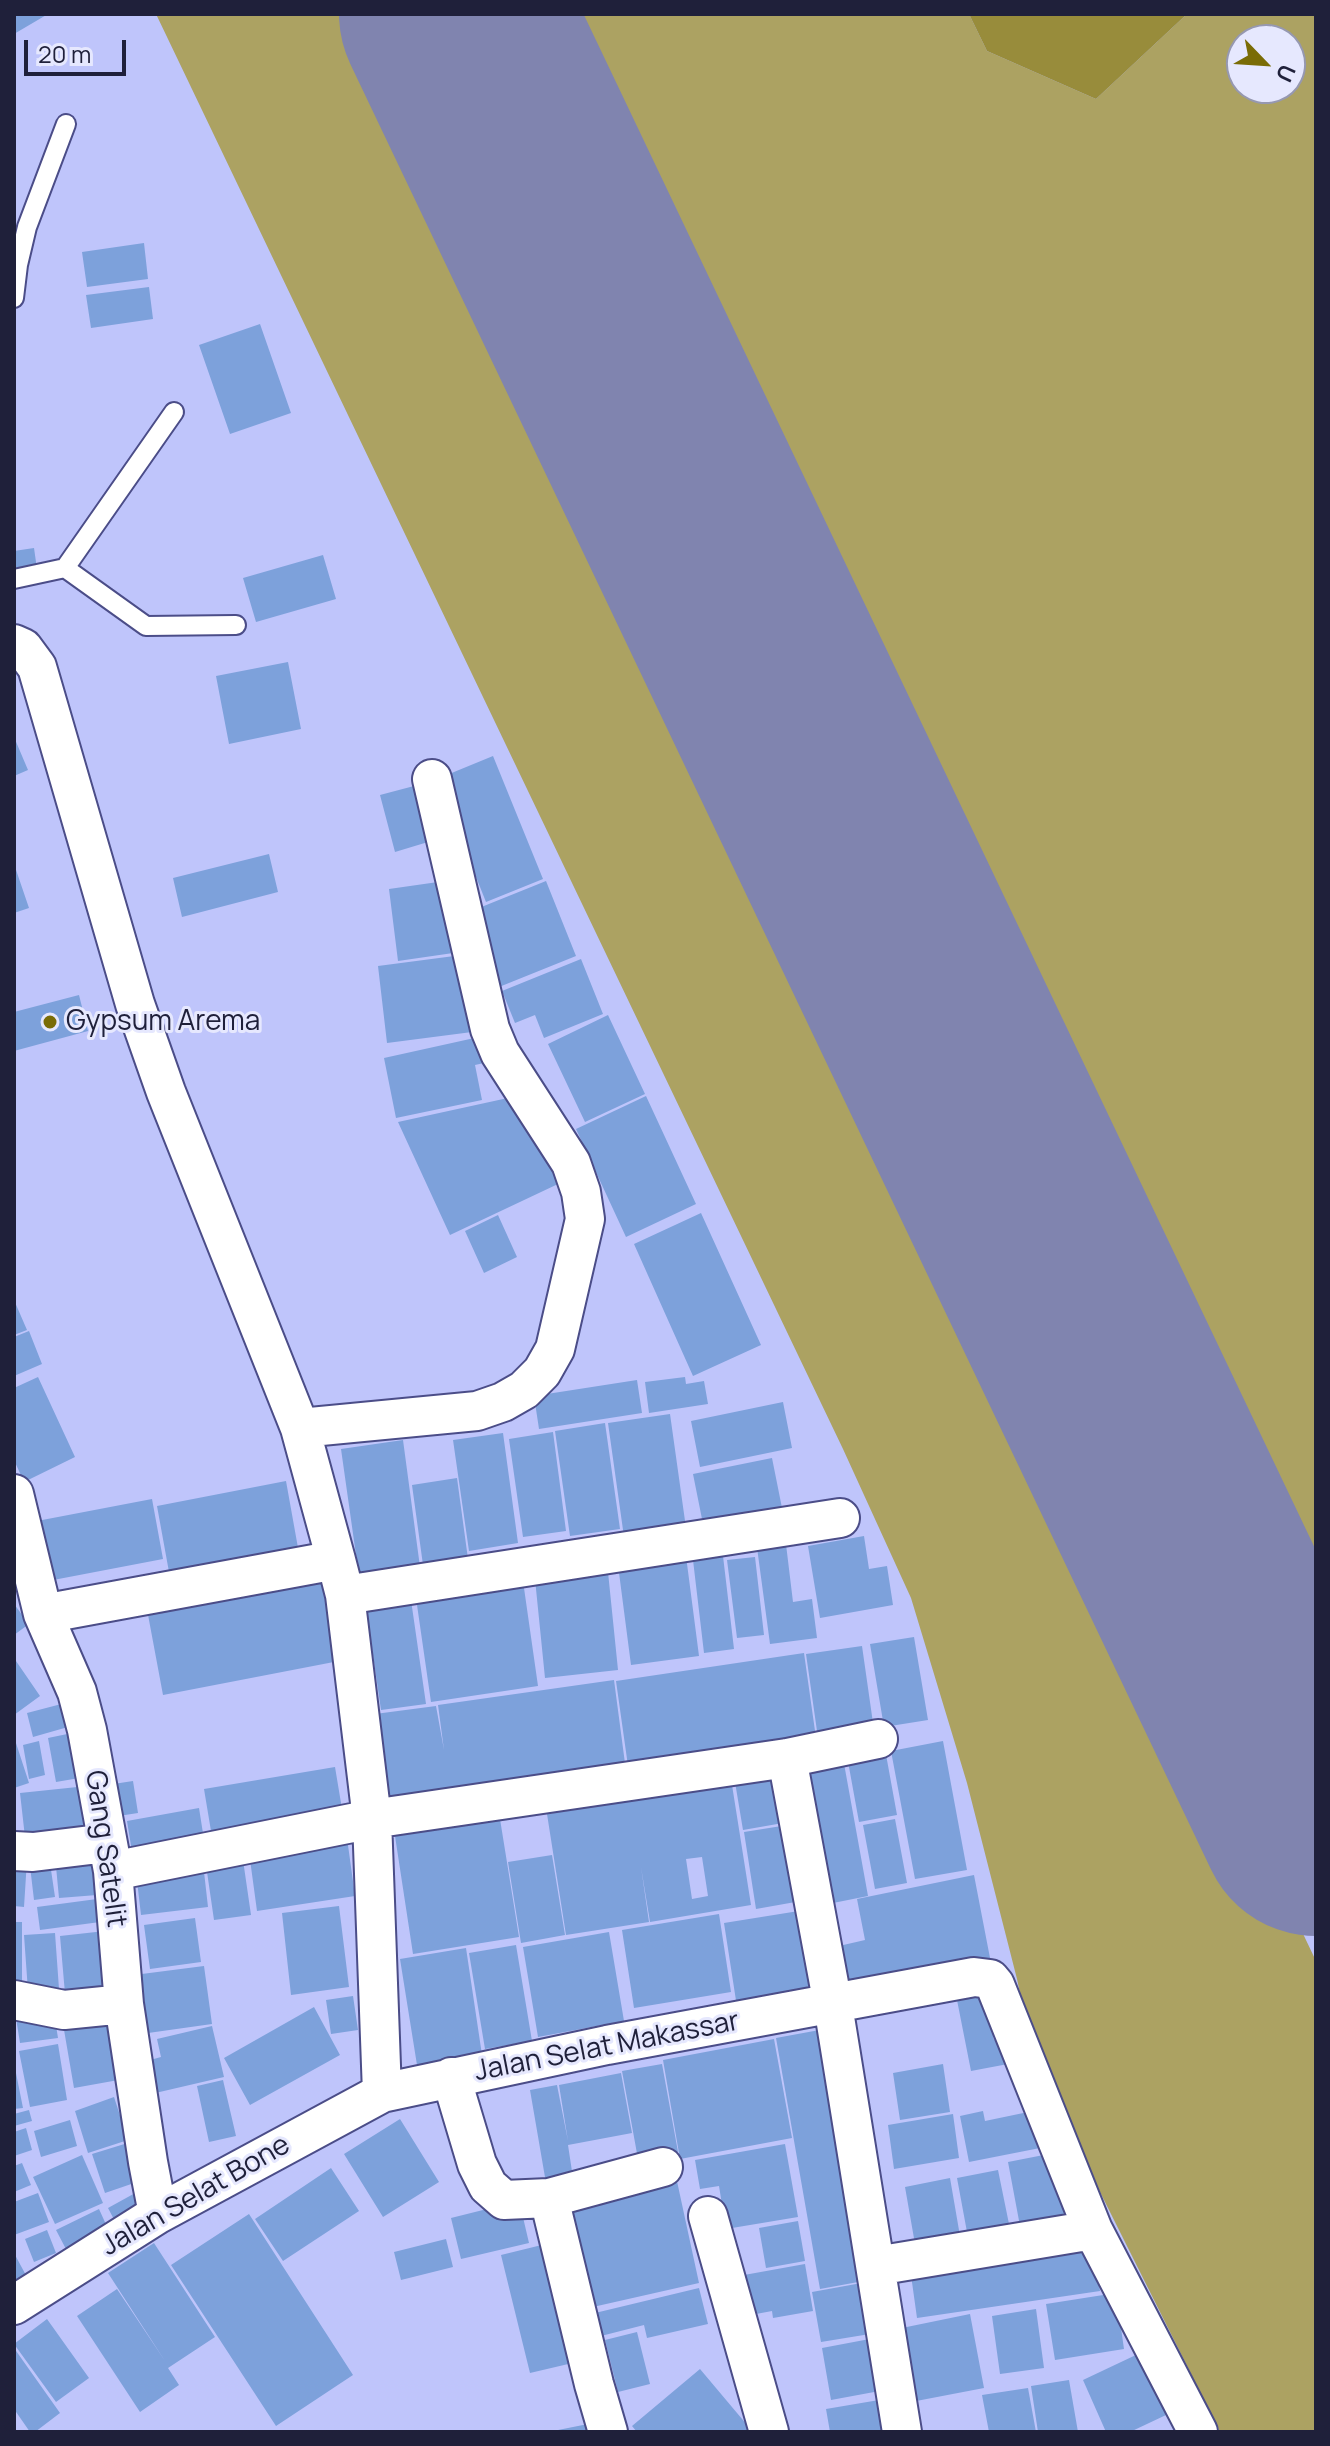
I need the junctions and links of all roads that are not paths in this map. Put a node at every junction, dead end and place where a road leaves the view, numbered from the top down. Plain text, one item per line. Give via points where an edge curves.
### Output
1 (66, 124) dead end
2 (14, 298) edge
3 (174, 412) dead end
4 (65, 568) junction
5 (14, 579) edge
6 (236, 625) dead end
7 (14, 644) edge
8 (432, 779) dead end
9 (300, 1428) junction
10 (14, 1494) edge
11 (840, 1518) dead end
12 (341, 1578) junction
13 (43, 1614) junction
14 (878, 1739) dead end
15 (787, 1758) junction
16 (372, 1819) junction
17 (14, 1851) edge
18 (110, 1857) junction
19 (14, 2000) edge
20 (124, 2004) junction
21 (833, 2005) junction
22 (451, 2077) junction
23 (382, 2093) junction
24 (663, 2167) dead end
25 (549, 2198) junction
26 (158, 2214) junction
27 (708, 2216) dead end
28 (1093, 2230) junction
29 (876, 2266) junction
30 (14, 2305) edge
31 (608, 2432) edge
32 (769, 2432) edge
33 (902, 2432) edge
34 (1198, 2432) edge

1 - 2 lane via 27,227
3 - 4 lane
4 - 5 lane
4 - 6 lane via 146,626
7 - 9 street via 37,667 135,1004
8 - 9 street via 490,1029 571,1163 585,1219 555,1349 524,1390 477,1411
9 - 12 street
10 - 13 street, Gang Satelit
11 - 12 street
12 - 13 street
12 - 16 street
13 - 18 street, Gang Satelit via 77,1692
14 - 15 street
15 - 16 street
15 - 21 street
16 - 18 street
16 - 23 street
17 - 18 street
18 - 20 street, Gang Satelit
19 - 20 street via 64,2010
20 - 26 street, Gang Satelit
21 - 22 street, Jalan Selat Makassar
21 - 28 street, Jalan Selat Makassar via 974,1977 990,1979
21 - 29 street
22 - 23 street, Jalan Selat Makassar
22 - 25 street via 488,2186 504,2200
23 - 26 street, Jalan Selat Bone
24 - 25 street
25 - 31 street
26 - 30 street, Jalan Selat Bone
27 - 32 street
28 - 29 street
28 - 34 street
29 - 33 street

